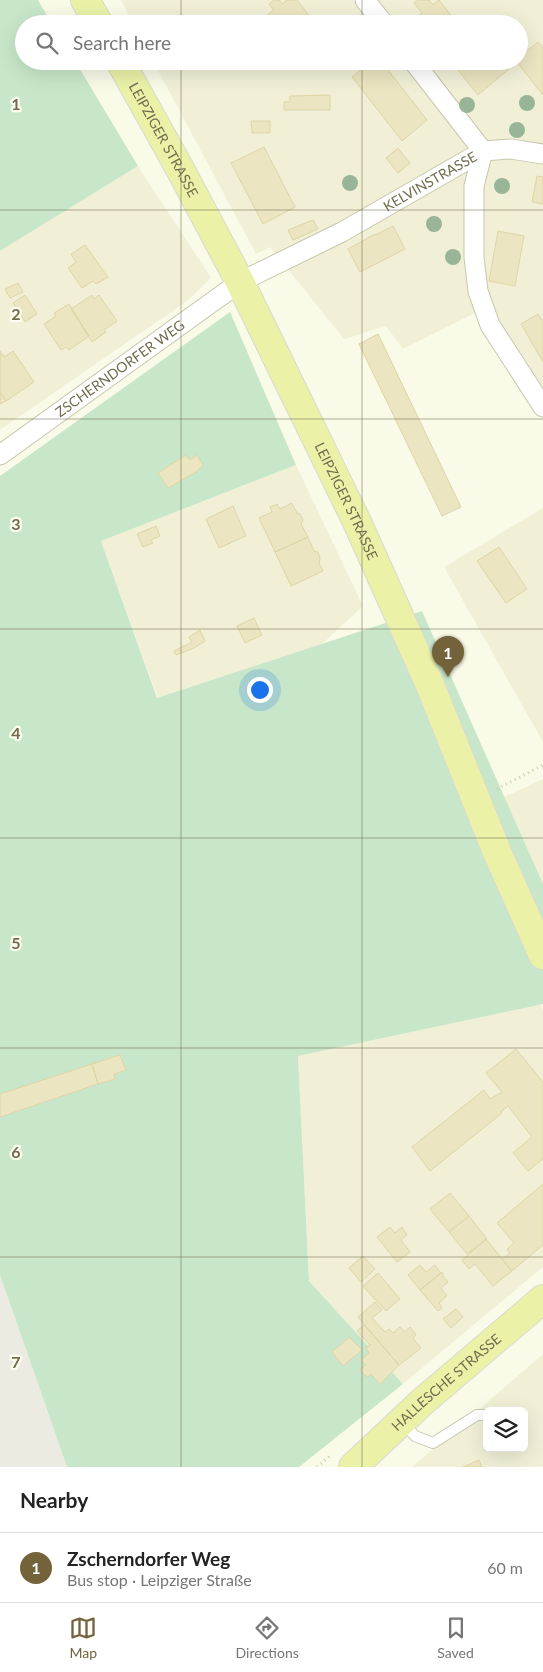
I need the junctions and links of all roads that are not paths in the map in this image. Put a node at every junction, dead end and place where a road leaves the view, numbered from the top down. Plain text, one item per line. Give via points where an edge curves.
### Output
1 (85, 0) edge
2 (365, 0) edge
3 (94, 15) edge
4 (377, 15) edge
5 (125, 70) edge
6 (420, 70) edge
7 (483, 151) junction
8 (543, 154) edge
9 (240, 282) junction
10 (543, 407) edge
11 (0, 455) edge
12 (543, 955) edge
13 (543, 1299) edge
14 (483, 1415) edge
15 (402, 1422) junction
16 (353, 1467) edge

1 - 3 main road
2 - 4 street
5 - 9 main road, LEIPZIGER STRASSE
6 - 7 street
7 - 8 street via 511,149
7 - 9 street, KELVINSTRASSE via 342,232
7 - 10 street, KELVINSTRASSE via 474,186 474,257 478,291 490,325
9 - 11 street, ZSCHERNDORFER WEG
9 - 12 main road, LEIPZIGER STRASSE via 357,522
13 - 15 main road, HALLESCHE STRASSE
14 - 15 lane via 477,1415 433,1443 416,1436
15 - 16 main road, HALLESCHE STRASSE

